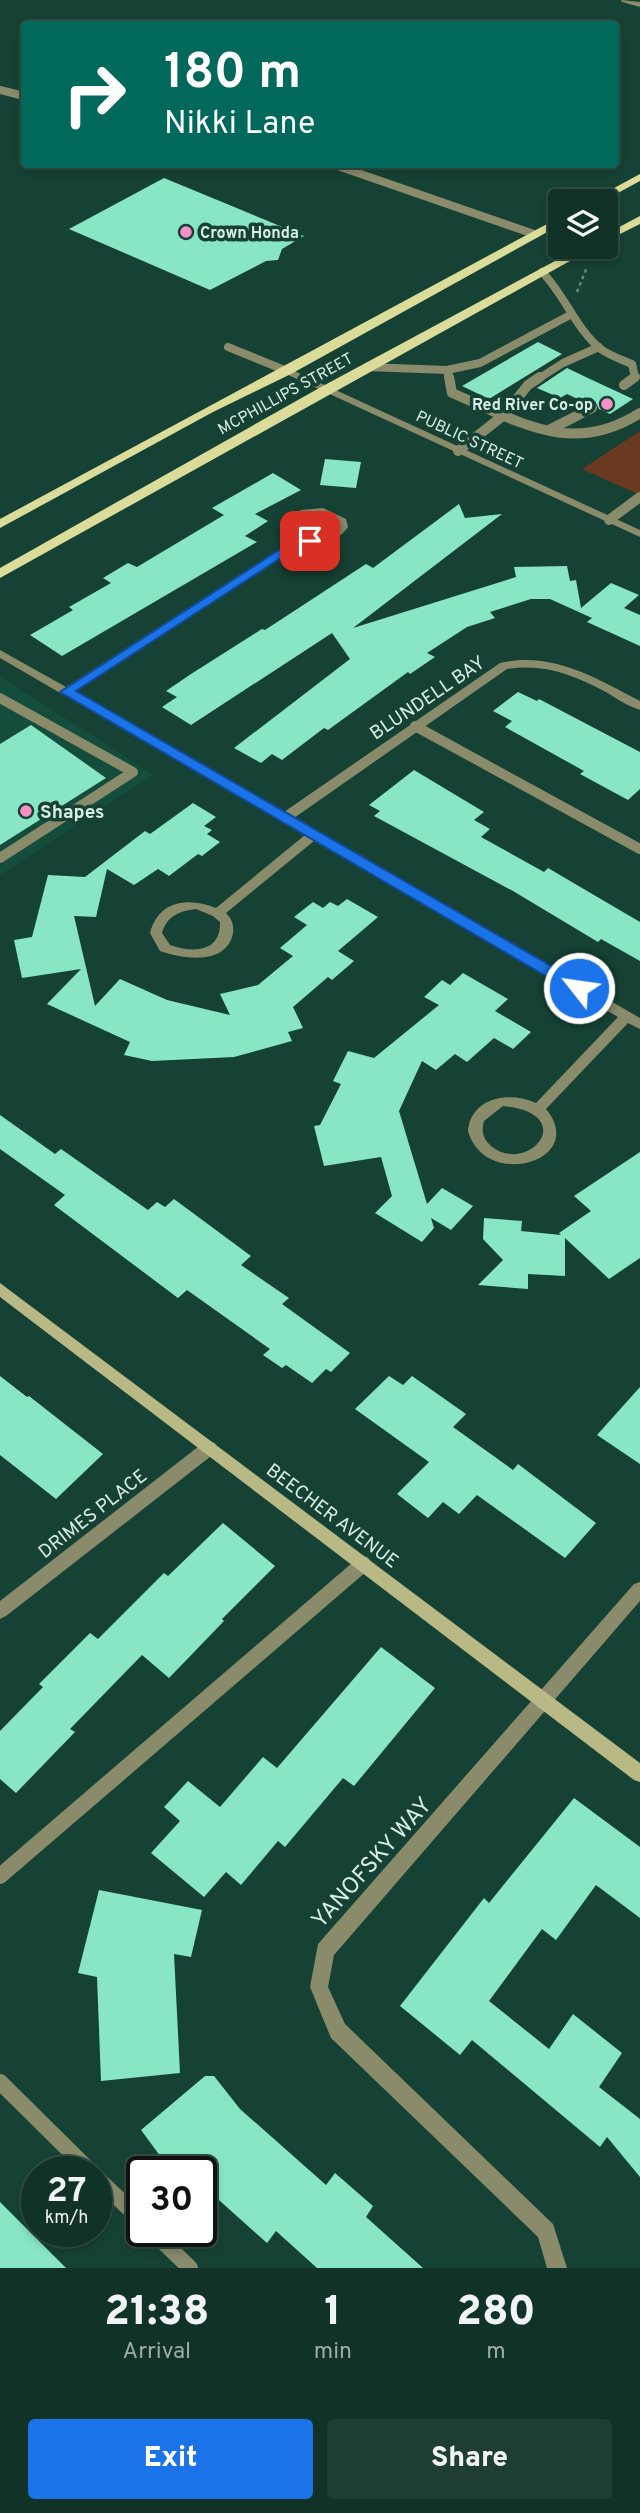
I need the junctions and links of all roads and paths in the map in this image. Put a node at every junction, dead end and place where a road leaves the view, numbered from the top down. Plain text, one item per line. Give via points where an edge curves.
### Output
1 (625, 0) edge
2 (640, 5) edge
3 (0, 90) edge
4 (21, 95) edge
5 (344, 168) edge
6 (640, 177) edge
7 (618, 189) edge
8 (640, 219) edge
9 (548, 226) edge
10 (618, 231) edge
11 (534, 234) junction
12 (574, 259) edge
13 (587, 259) edge
14 (542, 272) junction
15 (565, 302) junction
16 (572, 314) junction
17 (228, 347) dead end
18 (599, 347) junction
19 (636, 366) edge
20 (367, 367) junction
21 (447, 370) junction
22 (287, 371) junction
23 (624, 385) dead end
24 (326, 390) junction
25 (592, 408) dead end
26 (640, 413) edge
27 (504, 415) junction
28 (549, 430) junction
29 (458, 451) junction
30 (640, 497) edge
31 (609, 520) junction
32 (0, 524) edge
33 (640, 534) edge
34 (302, 539) junction
35 (0, 573) edge
36 (0, 653) edge
37 (66, 692) junction
38 (0, 698) edge
39 (640, 706) edge
40 (415, 726) junction
41 (285, 818) junction
42 (313, 835) junction
43 (640, 849) edge
44 (0, 858) edge
45 (218, 913) junction
46 (627, 1016) junction
47 (640, 1024) edge
48 (538, 1108) junction
49 (0, 1289) edge
50 (209, 1448) junction
51 (363, 1564) junction
52 (640, 1590) edge
53 (0, 1611) edge
54 (544, 1702) junction
55 (640, 1774) edge
56 (0, 1876) edge
57 (0, 2082) edge
58 (75, 2156) edge
59 (112, 2192) edge
60 (126, 2205) edge
61 (168, 2247) edge
62 (190, 2268) edge
63 (557, 2268) edge

1 - 2 street
3 - 4 lane
5 - 11 lane
6 - 7 main road
8 - 10 main road
9 - 11 main road, MCPHILLIPS STREET
11 - 22 main road, MCPHILLIPS STREET
12 - 14 main road, MCPHILLIPS STREET
13 - 15 path via 576,295
14 - 15 lane
14 - 20 main road, MCPHILLIPS STREET
15 - 16 lane
16 - 18 lane
16 - 21 lane via 480,363
17 - 22 lane
18 - 19 lane
18 - 27 lane via 528,385
19 - 23 lane via 635,377
20 - 21 lane
20 - 24 main road, MCPHILLIPS STREET
21 - 27 lane via 452,393
22 - 24 street, PUBLIC STREET
22 - 32 main road, MCPHILLIPS STREET
24 - 29 street, PUBLIC STREET
24 - 35 main road, MCPHILLIPS STREET
25 - 28 lane
26 - 28 lane via 616,428 583,436
27 - 28 lane
27 - 29 lane
29 - 31 street, PUBLIC STREET
30 - 31 lane
31 - 33 street, PUBLIC STREET
34 - 34 street via 336,536 343,527 341,519 323,511 298,514 290,525
34 - 37 street
36 - 37 street
37 - 41 street
38 - 44 lane via 133,772
39 - 40 street, BLUNDELL BAY via 556,664 525,661 504,666
40 - 41 street, BLUNDELL BAY
40 - 43 lane
41 - 42 street
42 - 45 street
42 - 46 street
45 - 45 street via 197,905 173,909 158,924 159,941 186,956 209,952 228,930
46 - 47 street
46 - 48 street
48 - 48 street via 515,1101 490,1105 478,1116 476,1136 486,1150 498,1156 527,1158 547,1146 551,1136 551,1126
49 - 50 street, BEECHER AVENUE
50 - 51 street, BEECHER AVENUE
50 - 53 street, DRIMES PLACE
51 - 54 street, BEECHER AVENUE
51 - 56 lane
52 - 54 street, YANOFSKY WAY
54 - 55 street, BEECHER AVENUE
54 - 63 street, YANOFSKY WAY via 325,1951 319,1987 338,2031 546,2231
57 - 58 lane
59 - 60 lane
61 - 62 lane

